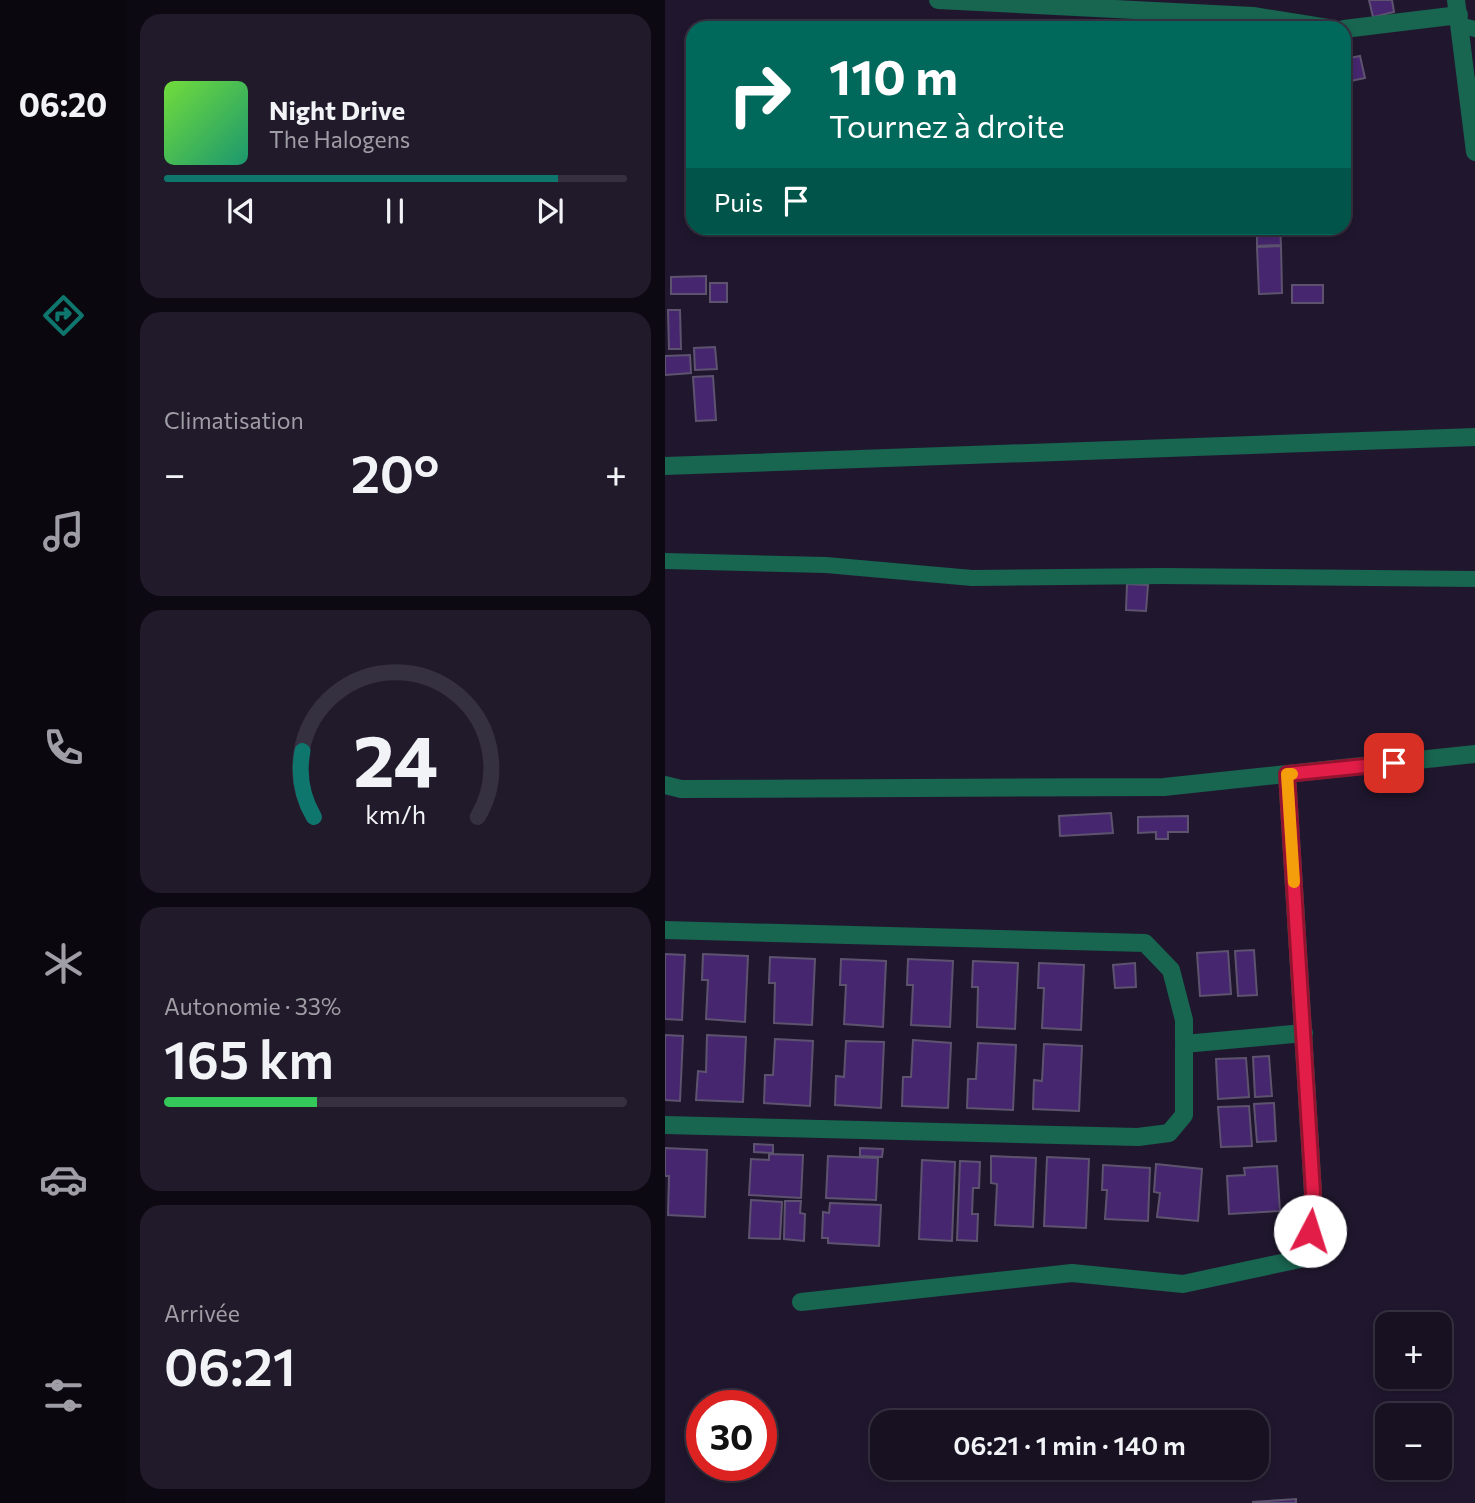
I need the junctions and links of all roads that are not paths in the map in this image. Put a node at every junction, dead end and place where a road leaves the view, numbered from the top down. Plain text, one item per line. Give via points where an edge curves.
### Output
1 (938, 0) edge
2 (1462, 17) edge
3 (1284, 21) edge
4 (1351, 28) edge
5 (1475, 152) edge
6 (1475, 437) edge
7 (665, 466) edge
8 (665, 561) edge
9 (1475, 579) edge
10 (1475, 754) edge
11 (1287, 774) junction
12 (665, 785) edge
13 (665, 930) edge
14 (1304, 1033) junction
15 (1184, 1044) junction
16 (665, 1125) edge
17 (801, 1302) dead end

1 - 3 street
2 - 4 street
2 - 5 street
6 - 7 street
8 - 9 lane via 826,565 972,578
10 - 11 street
11 - 12 street via 1164,787 681,789
11 - 14 street
13 - 15 street via 1145,943 1171,970 1184,1020
14 - 15 street
14 - 17 street via 1313,1193 1308,1250 1300,1259 1183,1284 1072,1273
15 - 16 street via 1184,1115 1169,1133 1138,1137

